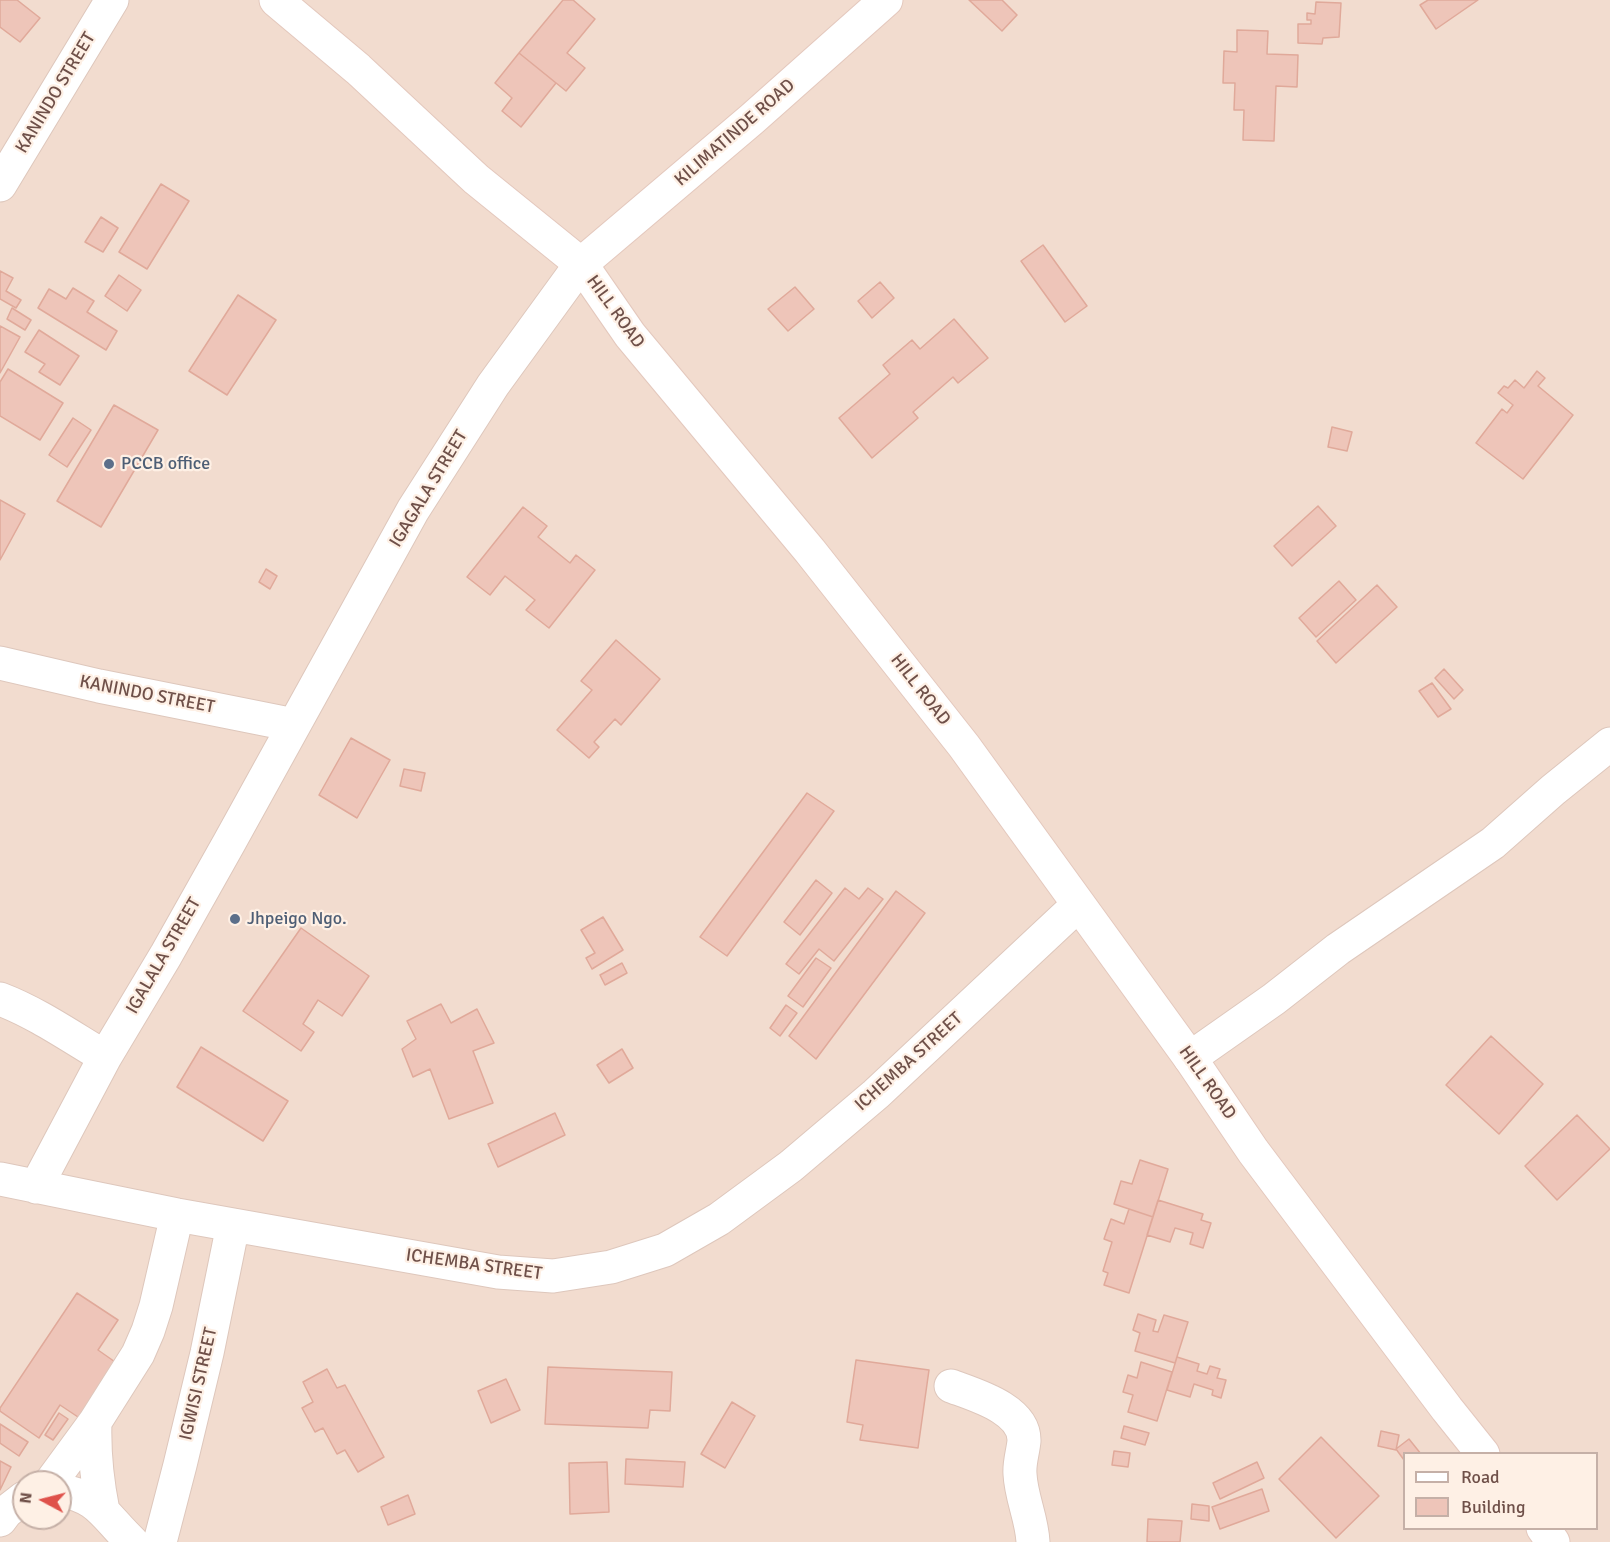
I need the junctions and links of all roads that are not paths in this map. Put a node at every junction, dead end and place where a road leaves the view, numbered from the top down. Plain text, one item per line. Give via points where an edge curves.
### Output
1 (112, 0) edge
2 (276, 0) edge
3 (886, 0) edge
4 (0, 185) edge
5 (581, 264) junction
6 (0, 663) edge
7 (294, 725) junction
8 (1610, 744) edge
9 (1078, 905) junction
10 (0, 999) edge
11 (105, 1057) junction
12 (1190, 1058) junction
13 (0, 1179) edge
14 (36, 1187) junction
15 (177, 1215) junction
16 (233, 1225) junction
17 (951, 1386) dead end
18 (95, 1422) junction
19 (1481, 1452) edge
20 (60, 1470) edge
21 (72, 1494) edge
22 (12, 1507) edge
23 (103, 1511) junction
24 (0, 1520) edge
25 (132, 1542) edge
26 (160, 1542) edge
27 (1033, 1542) edge

1 - 4 street, KANINDO STREET
2 - 5 street, HILL ROAD via 358,69 476,179
3 - 5 street, KILIMATINDE ROAD
5 - 7 street, IGAGALA STREET via 493,384 413,510
5 - 9 street, HILL ROAD via 630,335 810,551 964,746
6 - 7 street, KANINDO STREET
7 - 11 street, IGALALA STREET
8 - 12 street via 1493,843 1338,949
9 - 12 street, HILL ROAD
9 - 16 street, ICHEMBA STREET via 876,1094 791,1166 719,1219 665,1250 612,1267 553,1276 498,1272
10 - 11 street
11 - 14 street, IGALALA STREET
12 - 19 street, HILL ROAD via 1253,1151
13 - 14 street, ICHEMBA STREET
14 - 15 street, ICHEMBA STREET
15 - 16 street, ICHEMBA STREET
15 - 18 street via 148,1331
16 - 26 street, IGWISI STREET via 207,1353
17 - 27 street via 1003,1408 1019,1423 1024,1440 1022,1491
18 - 20 street
18 - 23 street via 94,1453
21 - 23 street via 87,1497
22 - 24 street
23 - 25 street

